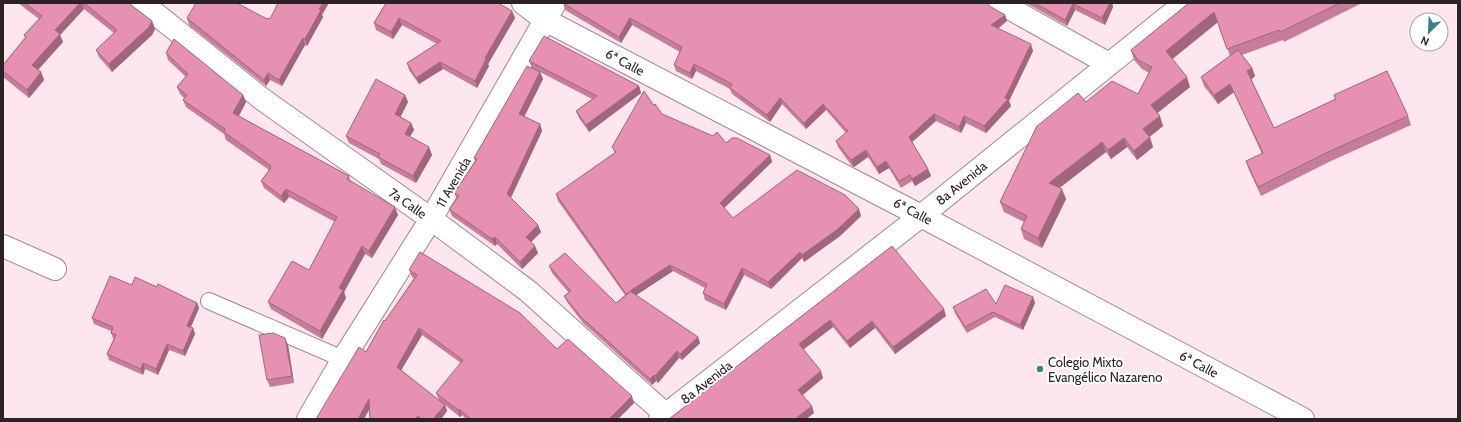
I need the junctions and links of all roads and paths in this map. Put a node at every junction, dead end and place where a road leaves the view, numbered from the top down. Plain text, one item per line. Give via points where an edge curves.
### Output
1 (142, 3) edge
2 (523, 3) edge
3 (1000, 3) edge
4 (1185, 3) edge
5 (550, 11) edge
6 (1109, 64) junction
7 (921, 216) junction
8 (431, 220) junction
9 (3, 246) edge
10 (55, 269) dead end
11 (209, 301) dead end
12 (343, 359) junction
13 (662, 417) edge
14 (308, 419) edge
15 (1303, 419) edge

1 - 8 street, 7a Calle via 262,99
2 - 5 street, 6ª Calle
3 - 6 street
4 - 6 street, 8a Avenida
5 - 7 street, 6ª Calle
5 - 8 street, 11 Avenida
6 - 7 street, 8a Avenida
7 - 13 street, 8a Avenida
7 - 15 street, 6ª Calle
8 - 12 street, 11 Avenida
8 - 13 street, 7a Calle via 528,291
9 - 10 street
11 - 12 street
12 - 14 street, 11 Avenida

